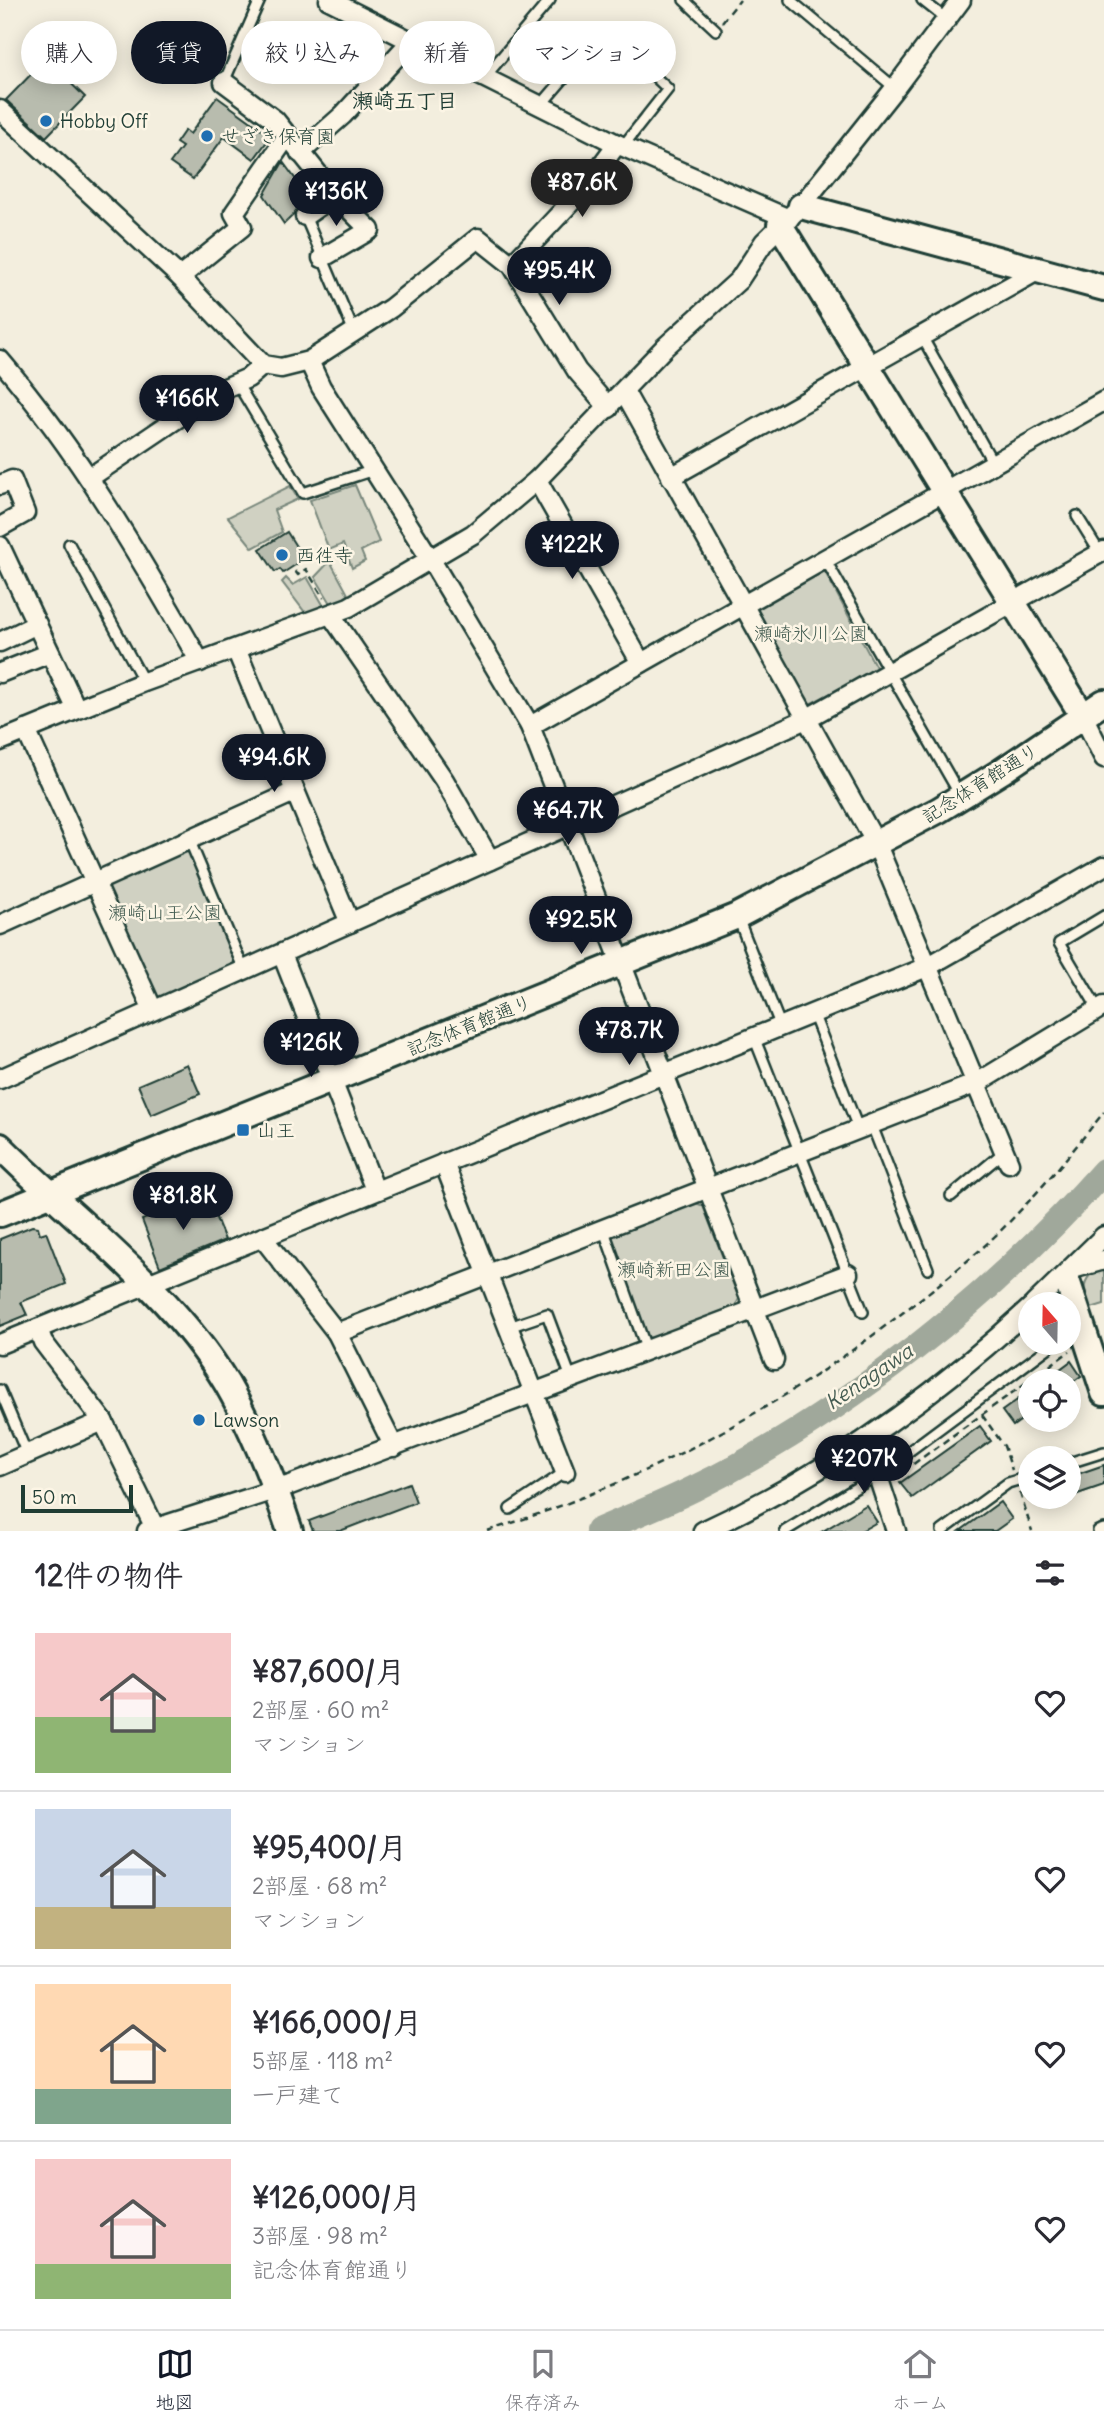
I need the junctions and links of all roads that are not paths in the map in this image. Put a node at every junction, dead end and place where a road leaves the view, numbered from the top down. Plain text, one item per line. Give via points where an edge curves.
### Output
1 (261, 0) edge
2 (550, 0) edge
3 (684, 0) edge
4 (790, 0) edge
5 (922, 0) edge
6 (961, 0) edge
7 (341, 2) edge
8 (946, 19) junction
9 (716, 30) road end
10 (399, 33) edge
11 (399, 54) edge
12 (495, 65) edge
13 (227, 75) edge
14 (495, 83) edge
15 (227, 84) edge
16 (895, 88) junction
17 (541, 105) junction
18 (0, 110) edge
19 (288, 135) junction
20 (620, 145) junction
21 (300, 153) junction
22 (335, 195) junction
23 (305, 216) joint
24 (790, 216) junction
25 (322, 258) junction
26 (512, 265) junction
27 (1039, 270) junction
28 (180, 277) junction
29 (1104, 288) edge
30 (354, 332) junction
31 (921, 335) junction
32 (0, 360) edge
33 (309, 361) junction
34 (263, 365) junction
35 (866, 366) junction
36 (237, 383) junction
37 (624, 391) junction
38 (1104, 401) edge
39 (609, 408) junction
40 (993, 463) junction
41 (374, 470) junction
42 (671, 477) junction
43 (89, 478) junction
44 (537, 480) junction
45 (0, 485) edge
46 (943, 492) junction
47 (1077, 516) dead end
48 (0, 527) edge
49 (69, 544) dead end
50 (0, 545) edge
51 (1102, 552) edge
52 (825, 559) junction
53 (431, 560) junction
54 (1012, 603) junction
55 (742, 606) junction
56 (333, 614) junction
57 (37, 624) junction
58 (0, 642) edge
59 (236, 649) junction
60 (50, 653) junction
61 (201, 662) junction
62 (640, 663) junction
63 (890, 671) junction
64 (0, 673) edge
65 (144, 682) junction
66 (1104, 702) edge
67 (76, 708) junction
68 (1083, 716) junction
69 (806, 719) junction
70 (530, 726) junction
71 (26, 730) junction
72 (0, 741) edge
73 (1104, 758) edge
74 (295, 792) junction
75 (961, 797) junction
76 (569, 825) junction
77 (189, 839) junction
78 (877, 845) junction
79 (490, 860) junction
80 (1104, 866) edge
81 (94, 882) junction
82 (737, 916) junction
83 (1104, 916) edge
84 (349, 923) junction
85 (0, 925) edge
86 (282, 954) junction
87 (621, 964) junction
88 (926, 967) junction
89 (244, 970) junction
90 (1101, 1007) edge
91 (153, 1010) junction
92 (813, 1013) junction
93 (781, 1027) junction
94 (754, 1037) junction
95 (664, 1073) junction
96 (0, 1079) edge
97 (333, 1080) junction
98 (976, 1083) junction
99 (864, 1126) junction
100 (0, 1146) edge
101 (799, 1151) junction
102 (1007, 1158) joint
103 (443, 1163) junction
104 (708, 1187) junction
105 (375, 1189) junction
106 (51, 1193) junction
107 (951, 1196) dead end
108 (0, 1214) edge
109 (603, 1228) junction
110 (1104, 1236) edge
111 (263, 1238) junction
112 (1104, 1260) edge
113 (928, 1269) dead end
114 (488, 1272) junction
115 (848, 1274) junction
116 (1068, 1276) junction
117 (146, 1284) junction
118 (1048, 1292) edge
119 (1071, 1292) edge
120 (753, 1307) junction
121 (863, 1312) dead end
122 (1018, 1318) edge
123 (509, 1327) junction
124 (38, 1329) junction
125 (337, 1333) junction
126 (1082, 1340) edge
127 (0, 1344) edge
128 (646, 1348) junction
129 (1039, 1355) edge
130 (774, 1360) dead end
131 (571, 1378) junction
132 (0, 1390) edge
133 (1104, 1392) edge
134 (534, 1393) junction
135 (103, 1421) junction
136 (866, 1440) junction
137 (394, 1447) junction
138 (1104, 1452) edge
139 (27, 1454) junction
140 (1081, 1459) edge
141 (0, 1465) edge
142 (565, 1472) joint
143 (877, 1475) junction
144 (1018, 1480) edge
145 (276, 1490) junction
146 (510, 1509) dead end
147 (1104, 1529) edge
148 (151, 1530) edge
149 (290, 1531) edge
150 (703, 1531) edge
151 (785, 1531) edge
152 (896, 1531) edge
153 (942, 1531) edge
154 (1098, 1531) edge

1 - 13 lane
2 - 12 lane
3 - 9 lane
4 - 16 lane
5 - 8 lane
6 - 8 street
7 - 10 street
8 - 16 street
11 - 21 street
14 - 17 street
15 - 19 street
16 - 24 street
17 - 20 street
17 - 20 lane via 607,32 668,89
18 - 28 street
19 - 21 street
19 - 28 street via 234,214 242,227
20 - 24 street
20 - 26 street
21 - 22 street
22 - 23 street
22 - 25 street via 370,230
23 - 25 lane
24 - 27 street
24 - 35 street
24 - 37 street via 739,280
25 - 30 lane
26 - 30 street via 478,238 426,282
26 - 39 street via 577,371
27 - 29 street
27 - 31 street
28 - 34 street
30 - 33 street
31 - 35 street
31 - 40 lane
32 - 43 street
33 - 34 street via 281,368
33 - 41 street
34 - 36 street
35 - 42 street
35 - 46 street
36 - 41 lane via 303,493
36 - 43 street via 218,391
37 - 39 street
37 - 42 street
38 - 40 street
39 - 44 street
40 - 46 street
41 - 53 street
42 - 55 street
43 - 61 street
44 - 53 street via 473,534
44 - 62 street
45 - 48 street via 12,480 26,513
46 - 52 street
46 - 54 street
47 - 51 lane
49 - 65 lane
50 - 57 street
51 - 54 street
52 - 55 street
52 - 63 lane
53 - 56 street
53 - 70 street
54 - 63 street
54 - 68 street
55 - 62 street
55 - 69 street
56 - 59 street
56 - 79 street via 444,780
57 - 58 street
57 - 60 street
59 - 61 street
59 - 74 street
60 - 64 street
60 - 67 street
61 - 65 street
62 - 70 street
63 - 69 street
63 - 75 lane
65 - 67 street
66 - 68 street, 記念体育館通り
67 - 71 street
68 - 73 street
68 - 75 street, 記念体育館通り
69 - 76 street
69 - 78 street
70 - 76 street
71 - 72 street
71 - 81 street
74 - 77 street
74 - 84 street
75 - 78 street, 記念体育館通り
76 - 79 street
76 - 87 street
77 - 81 street
77 - 89 lane
78 - 82 street, 記念体育館通り
78 - 88 street
79 - 84 street
80 - 88 street
81 - 85 street
81 - 91 street
82 - 87 street, 記念体育館通り
82 - 93 lane
83 - 90 lane via 1059,943
84 - 86 street
86 - 89 street
86 - 97 street
87 - 95 street
87 - 97 street, 記念体育館通り
88 - 92 street
88 - 98 street
89 - 91 street
90 - 98 street
91 - 96 street
92 - 93 street
92 - 99 lane
93 - 94 street
94 - 95 street
94 - 101 lane
95 - 103 street
95 - 104 street
97 - 105 street
97 - 106 street, 記念体育館通り
98 - 99 street
98 - 102 street
99 - 101 street
99 - 113 lane
100 - 106 street
101 - 104 street
101 - 115 lane
102 - 107 lane
103 - 105 street
103 - 114 street
104 - 109 street
104 - 120 street
105 - 111 street
106 - 108 street, 記念体育館通り
106 - 117 street
109 - 114 street
109 - 128 lane
110 - 116 street
111 - 117 street
111 - 125 street
112 - 116 street
114 - 123 street
114 - 125 street
115 - 120 street
115 - 121 lane
116 - 118 street
116 - 119 street
117 - 124 street
117 - 145 street via 199,1343 226,1383
120 - 128 street
120 - 130 street
122 - 136 street via 945,1383
123 - 131 lane via 547,1314
123 - 134 street
124 - 127 street
124 - 135 street
125 - 137 street
126 - 133 street
128 - 131 street
129 - 143 lane
131 - 134 street
132 - 139 lane
134 - 137 street
134 - 142 street
135 - 139 street
135 - 148 street
136 - 143 street
136 - 150 street
137 - 145 street
138 - 140 lane
139 - 141 street
142 - 146 lane
143 - 151 lane
143 - 152 street
144 - 153 lane
145 - 148 street
145 - 149 street
147 - 154 lane

